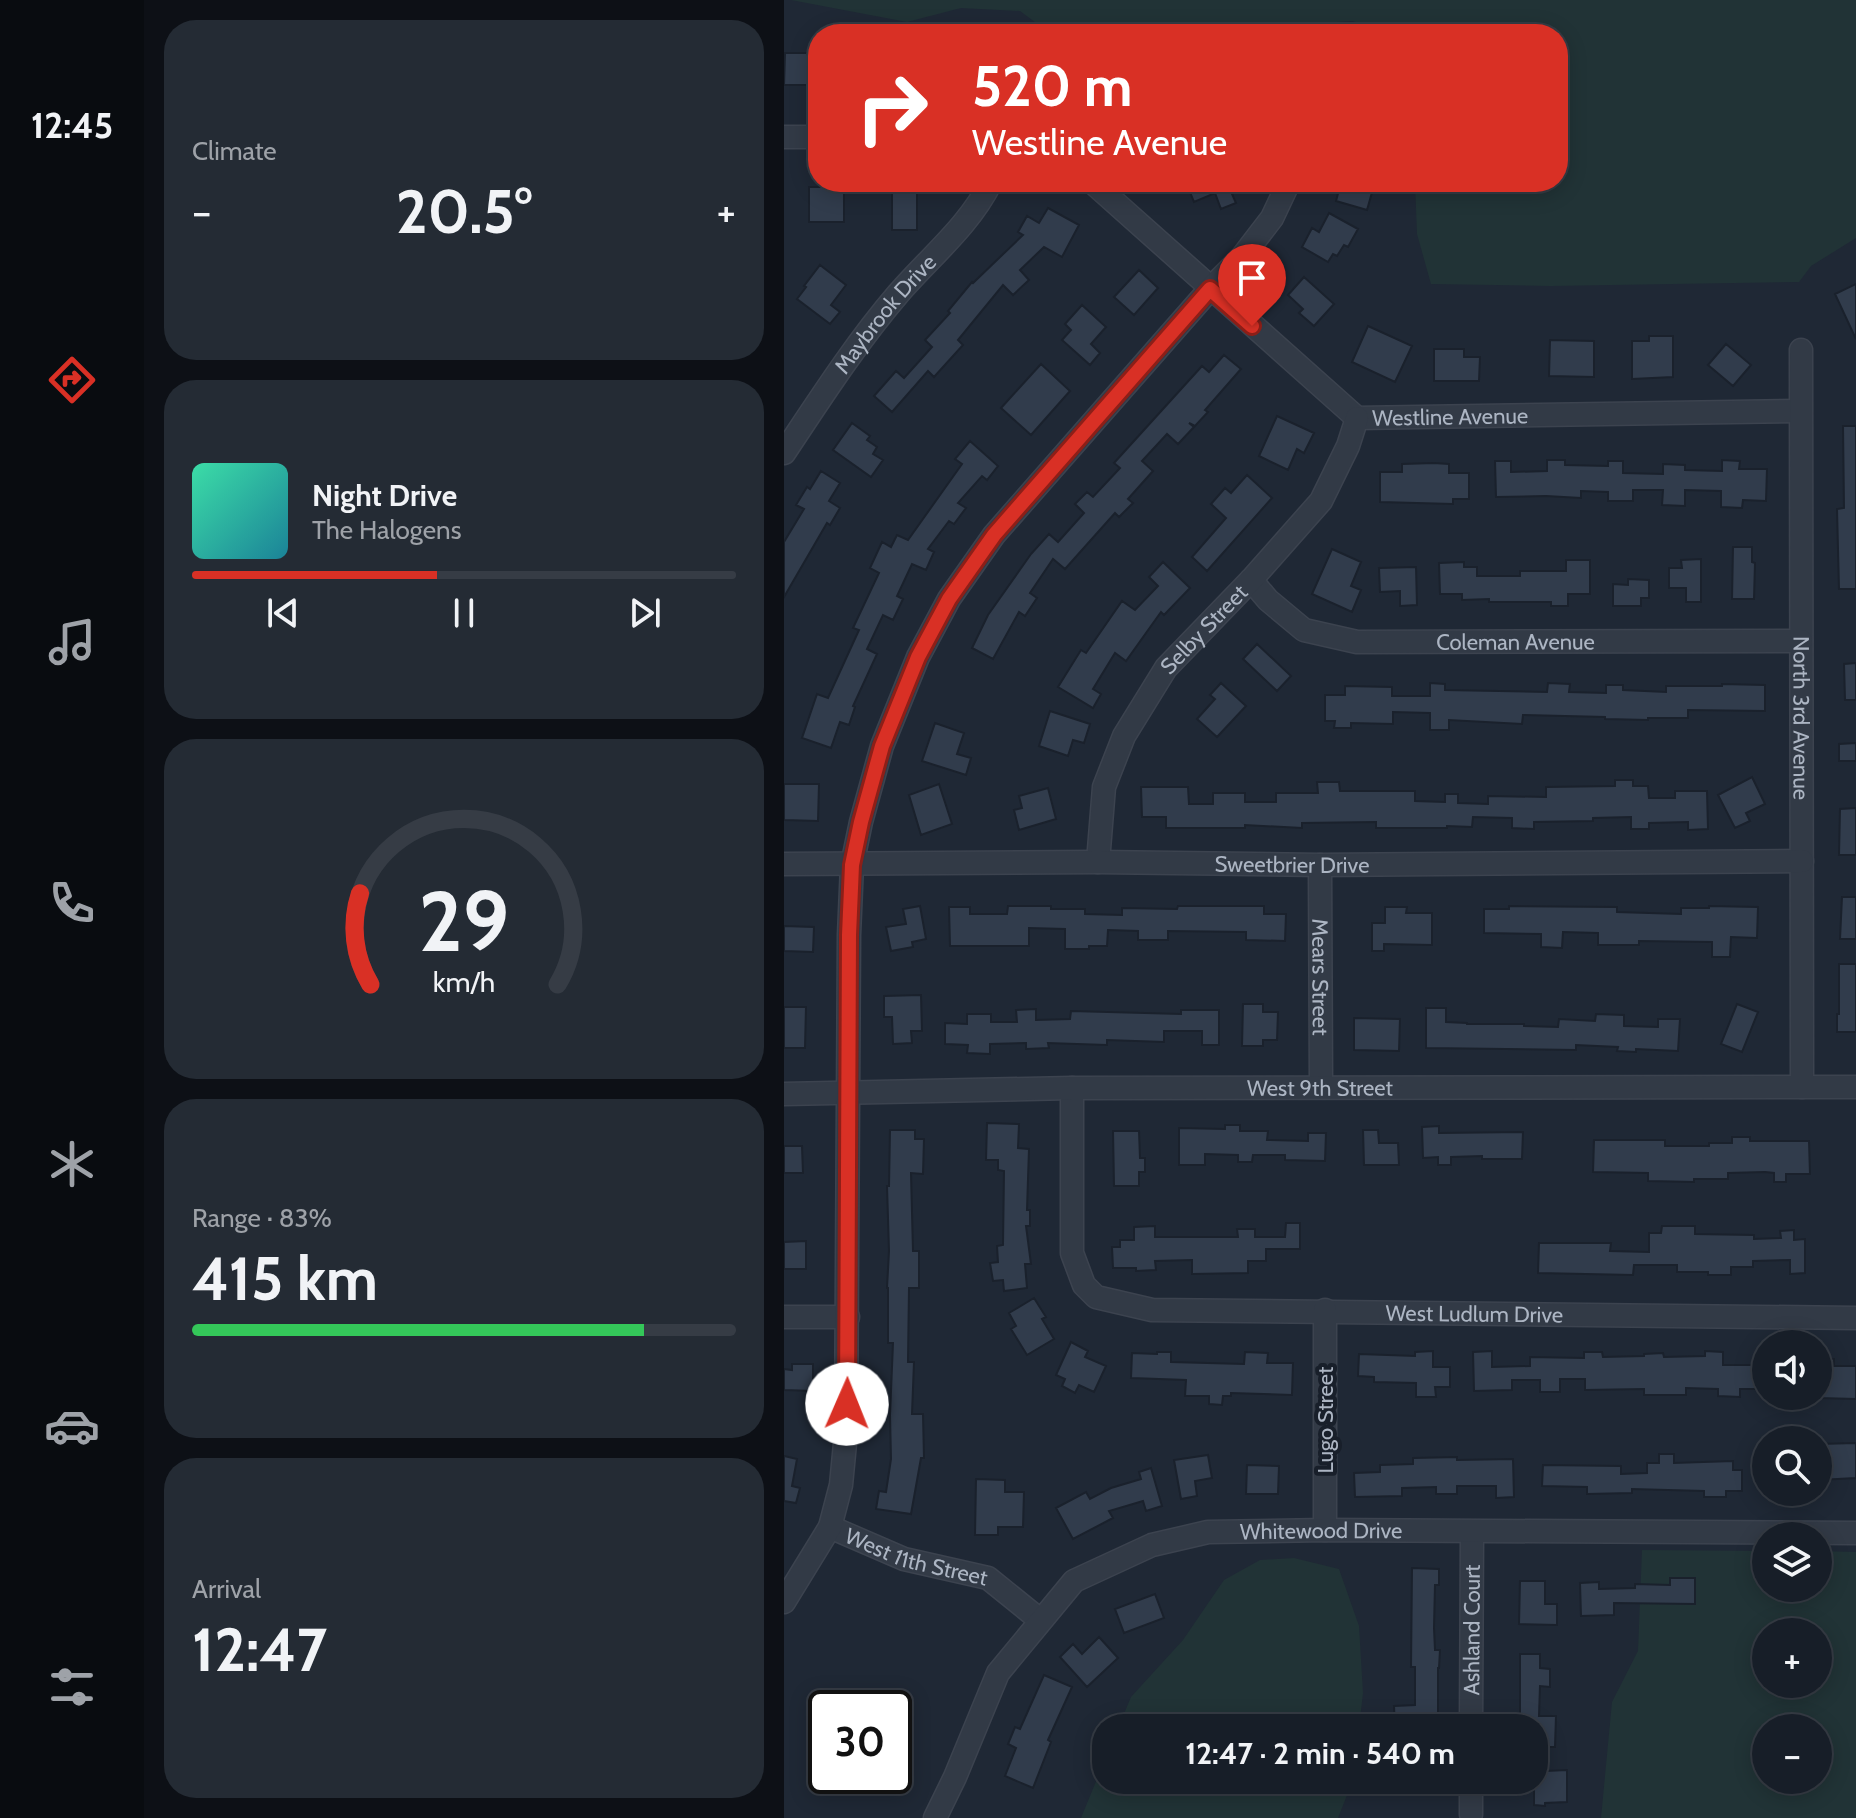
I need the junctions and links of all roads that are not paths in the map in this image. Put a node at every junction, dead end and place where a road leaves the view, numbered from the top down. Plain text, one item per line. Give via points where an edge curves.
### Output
1 (784, 137) edge
2 (808, 137) edge
3 (986, 192) edge
4 (1103, 192) edge
5 (1284, 192) edge
6 (1210, 289) junction
7 (1801, 350) dead end
8 (1800, 411) junction
9 (1357, 418) junction
10 (784, 453) edge
11 (1251, 580) junction
12 (1801, 641) junction
13 (1802, 861) junction
14 (1098, 862) junction
15 (784, 864) edge
16 (852, 865) junction
17 (1320, 865) junction
18 (1321, 1087) junction
19 (1802, 1087) junction
20 (1856, 1087) edge
21 (1072, 1088) junction
22 (784, 1094) edge
23 (848, 1094) junction
24 (1325, 1310) junction
25 (784, 1317) edge
26 (848, 1317) junction
27 (1856, 1318) edge
28 (830, 1527) junction
29 (1325, 1530) junction
30 (1472, 1532) junction
31 (1856, 1533) edge
32 (784, 1602) edge
33 (1040, 1620) junction
34 (1471, 1714) edge
35 (1471, 1794) edge
36 (1471, 1814) dead end
37 (935, 1818) edge

1 - 2 street
3 - 10 street, Maybrook Drive via 963,225 897,295
4 - 6 street, Westline Avenue
5 - 6 street via 1272,218
6 - 9 street, Westline Avenue
6 - 16 street via 994,535 949,599 918,657 882,746
7 - 8 street, North 3rd Avenue
8 - 9 street, Westline Avenue
8 - 12 street, North 3rd Avenue
9 - 11 street, Selby Street via 1321,501
11 - 12 street, Coleman Avenue via 1304,630 1357,642
11 - 14 street, Selby Street via 1166,668 1124,736 1104,787
12 - 13 street, North 3rd Avenue
13 - 17 street, Sweetbrier Drive
13 - 19 street, North 3rd Avenue
14 - 16 street, Sweetbrier Drive
14 - 17 street, Sweetbrier Drive
15 - 16 street, Sweetbrier Drive
16 - 23 street
17 - 18 street, Mears Street
18 - 19 street, West 9th Street
18 - 21 street, West 9th Street
19 - 20 street, West 9th Street
21 - 23 street, West 9th Street
21 - 24 street, West Ludlum Drive via 1072,1253 1084,1285 1096,1297 1152,1310
22 - 23 street, West 9th Street
23 - 26 street
24 - 27 street, West Ludlum Drive
24 - 29 street, Lugo Street
25 - 26 street
26 - 28 street via 846,1433
28 - 32 street
28 - 33 street, West 11th Street via 904,1559 988,1578
29 - 30 street, Whitewood Drive
29 - 33 street, Whitewood Drive via 1208,1532 1152,1545 1074,1581
30 - 31 street, Whitewood Drive
30 - 34 street, Ashland Court
33 - 37 street, Whitewood Drive via 998,1673
35 - 36 street

